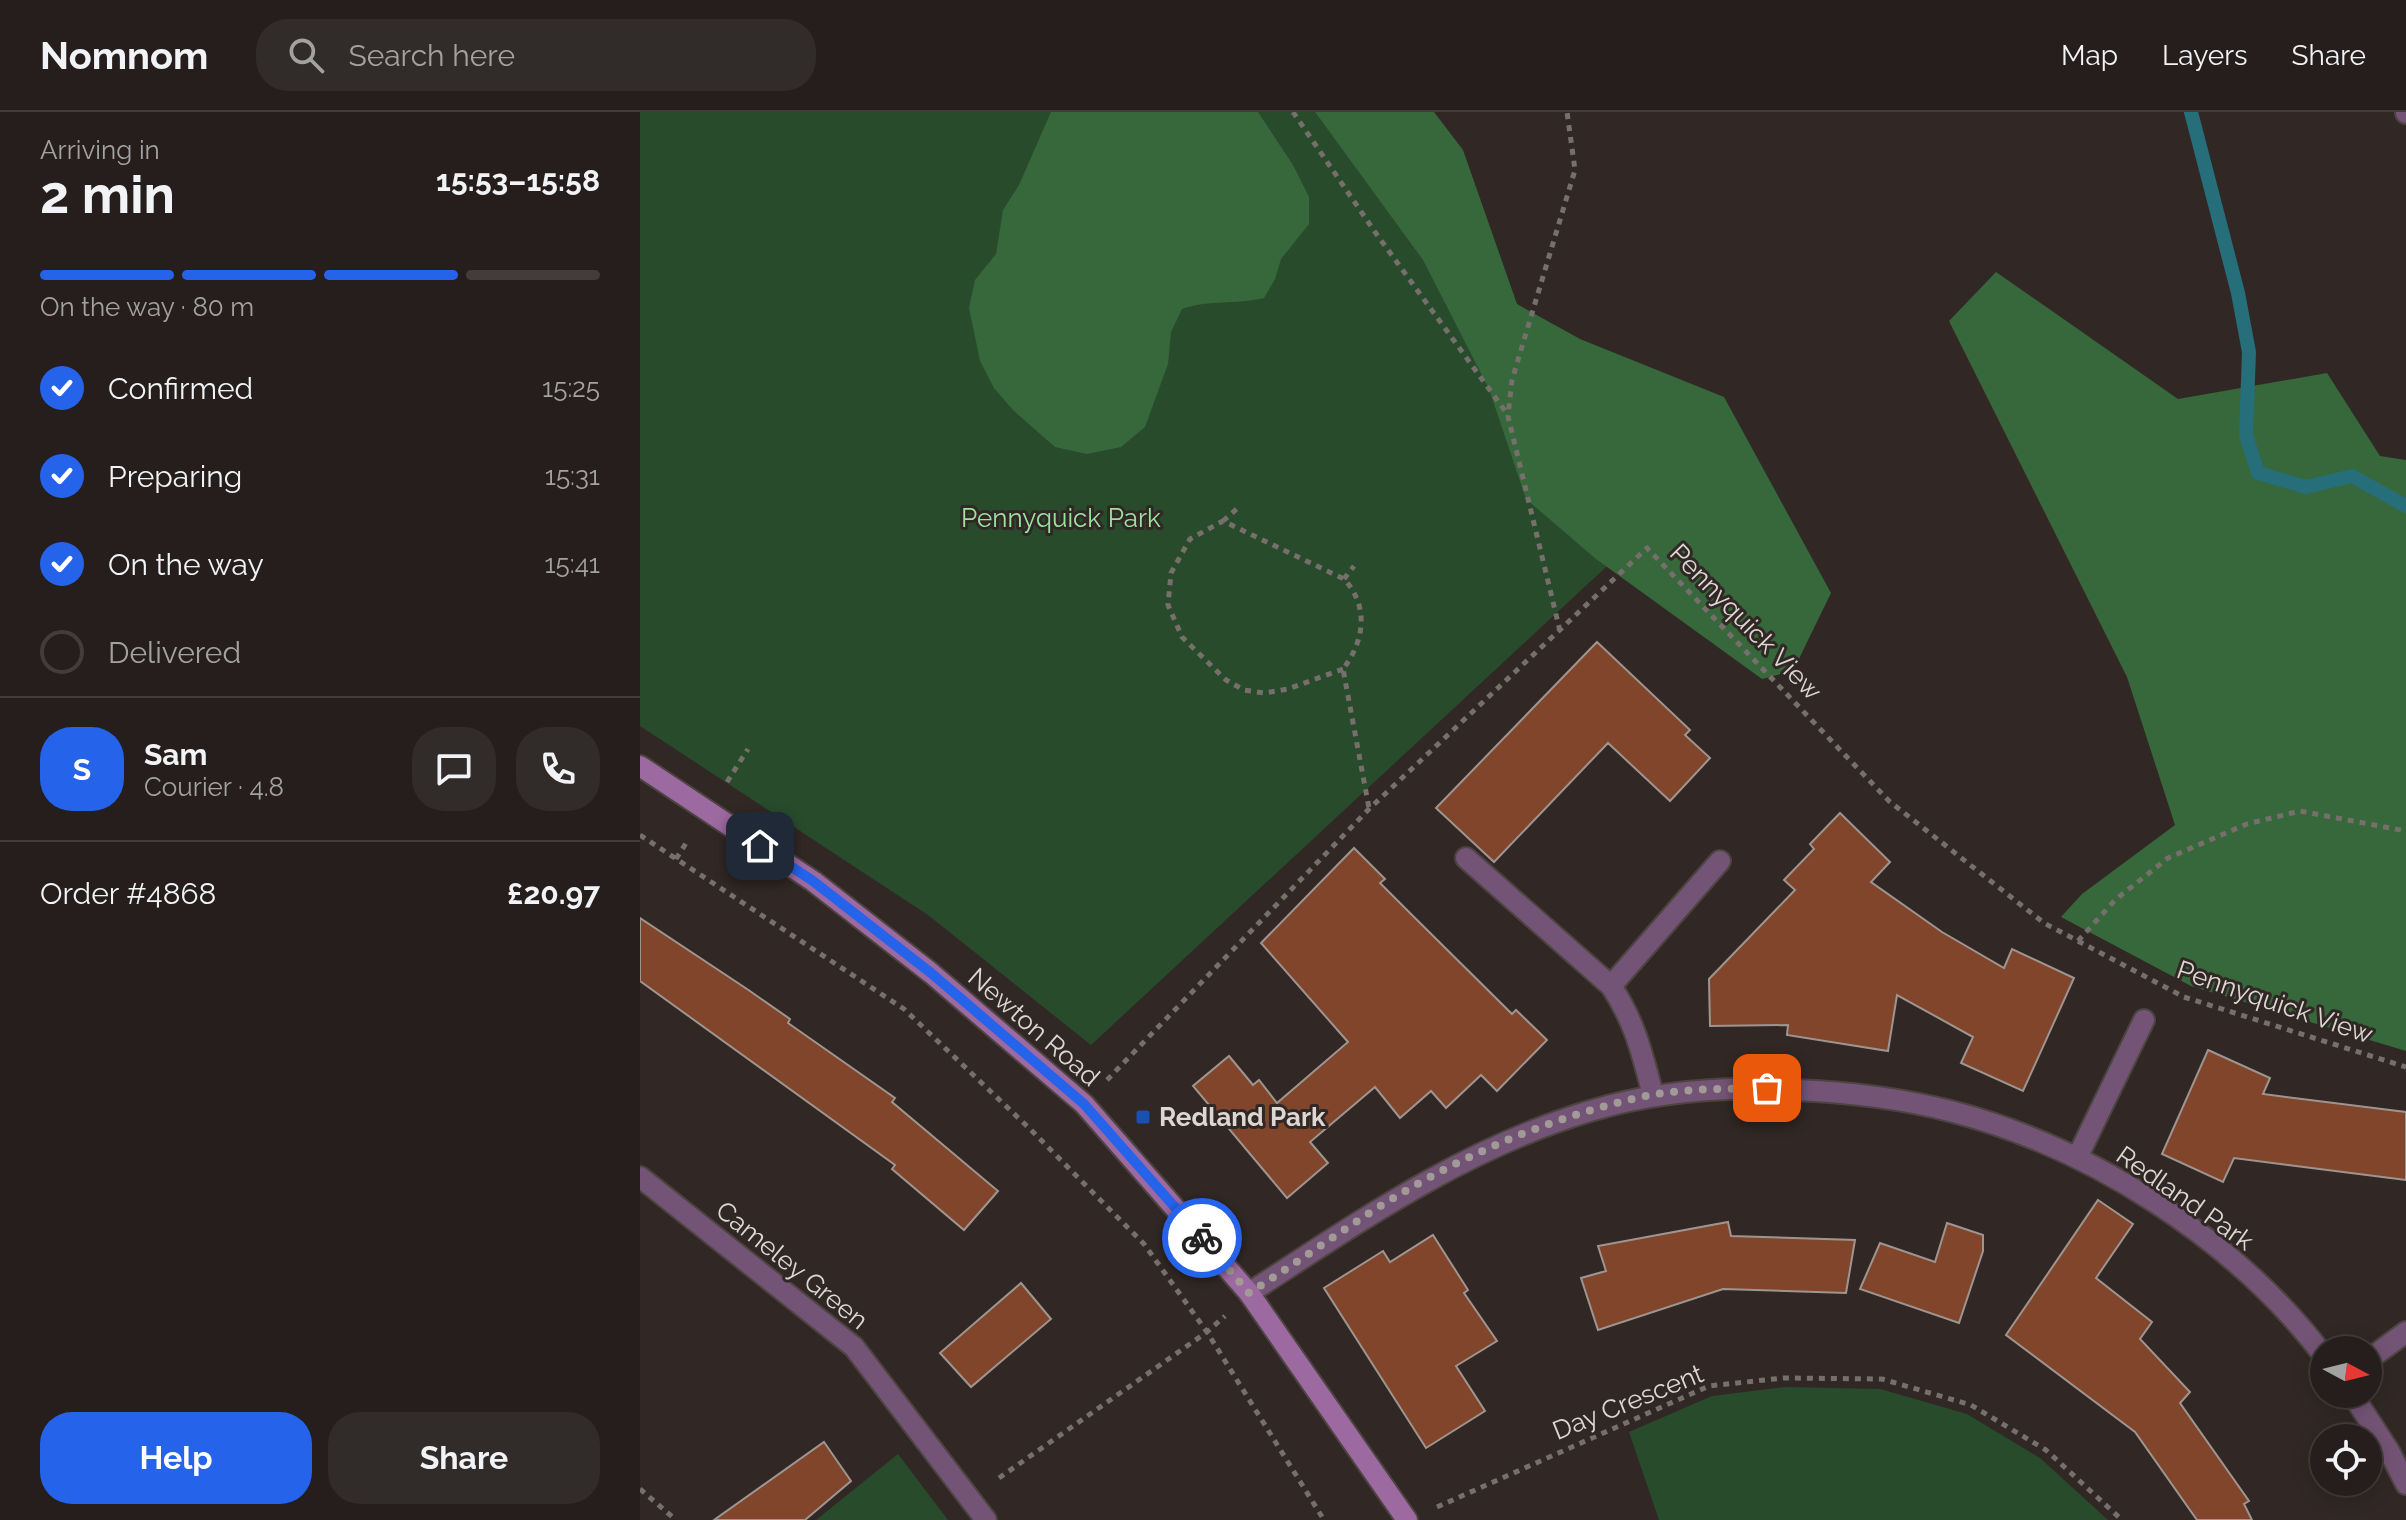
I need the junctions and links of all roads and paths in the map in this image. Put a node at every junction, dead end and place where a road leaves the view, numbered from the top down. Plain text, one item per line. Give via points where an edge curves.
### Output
1 (1293, 112) edge
2 (1567, 112) edge
3 (1508, 416) junction
4 (1240, 506) dead end
5 (1223, 521) junction
6 (1354, 566) dead end
7 (1344, 579) junction
8 (1560, 632) junction
9 (1343, 669) junction
10 (640, 766) edge
11 (1369, 809) junction
12 (2406, 831) edge
13 (640, 835) edge
14 (1466, 858) dead end
15 (1720, 861) dead end
16 (2078, 941) junction
17 (1611, 986) junction
18 (2144, 1020) dead end
19 (2406, 1067) edge
20 (1653, 1095) junction
21 (1084, 1104) junction
22 (2077, 1158) junction
23 (640, 1177) edge
24 (1249, 1293) junction
25 (1207, 1332) junction
26 (2406, 1332) edge
27 (2310, 1340) edge
28 (2382, 1350) edge
29 (2361, 1408) edge
30 (2406, 1484) edge
31 (640, 1489) edge
32 (971, 1497) junction
33 (676, 1520) edge
34 (986, 1520) edge
35 (1324, 1520) edge
36 (1407, 1520) edge
37 (2122, 1520) edge

1 - 3 path
2 - 3 path via 1575,170 1512,380
3 - 8 path
4 - 5 path
5 - 7 path
5 - 9 path via 1190,539 1171,573 1168,605 1182,637 1226,680 1244,690 1288,689
6 - 7 path
7 - 9 path via 1354,590 1363,622
8 - 11 path, Pennyquick View
8 - 16 path, Pennyquick View via 1647,548 1889,801 2044,923
9 - 11 path
10 - 21 street, Newton Road via 813,881
11 - 21 path, Pennyquick View
12 - 16 path via 2300,811 2247,824 2168,858 2115,900
13 - 25 path via 904,1009 1144,1244
14 - 17 street
15 - 17 street
16 - 19 path, Pennyquick View via 2184,997
17 - 20 street via 1638,1035
18 - 22 street, Redland Park
20 - 22 street, Redland Park via 1767,1088 1884,1098 1974,1118
20 - 24 street, Redland Park via 1589,1111 1469,1158 1373,1211
21 - 24 street, Newton Road
22 - 27 street, Redland Park via 2207,1239
23 - 32 street, Cameley Green via 854,1347
24 - 25 path
24 - 36 street, Newton Road
25 - 32 path
25 - 35 path
26 - 28 street
29 - 30 street
31 - 33 path
32 - 34 street, Cameley Green
36 - 37 path, Day Crescent via 1709,1386 1783,1378 1882,1379 1971,1405 2046,1450

